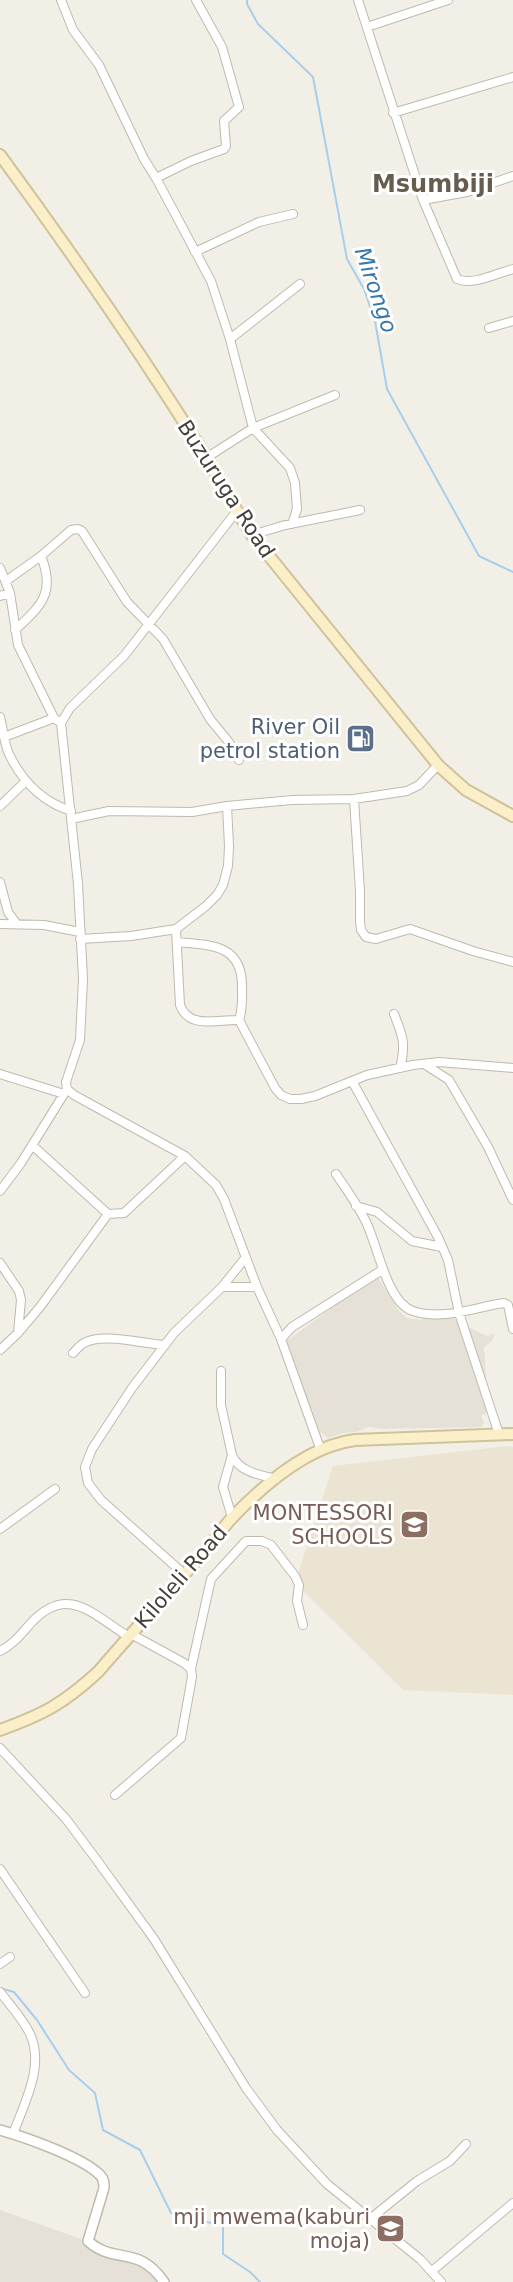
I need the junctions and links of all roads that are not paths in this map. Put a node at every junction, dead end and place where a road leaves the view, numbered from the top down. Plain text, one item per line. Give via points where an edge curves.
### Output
1 (61, 0) edge
2 (196, 0) edge
3 (358, 0) edge
4 (448, 0) edge
5 (367, 27) junction
6 (513, 76) edge
7 (393, 113) junction
8 (0, 155) edge
9 (513, 176) edge
10 (156, 178) junction
11 (423, 200) junction
12 (293, 213) dead end
13 (195, 252) junction
14 (513, 269) edge
15 (300, 284) dead end
16 (513, 321) edge
17 (489, 328) dead end
18 (231, 339) junction
19 (335, 395) dead end
20 (253, 428) junction
21 (206, 458) junction
22 (360, 510) dead end
23 (236, 512) junction
24 (292, 524) junction
25 (252, 535) junction
26 (41, 556) junction
27 (0, 568) edge
28 (6, 581) junction
29 (10, 593) junction
30 (0, 596) edge
31 (148, 624) junction
32 (15, 630) junction
33 (0, 717) edge
34 (58, 721) junction
35 (4, 737) junction
36 (240, 760) dead end
37 (438, 765) junction
38 (26, 781) junction
39 (354, 799) junction
40 (0, 806) edge
41 (227, 806) junction
42 (511, 812) edge
43 (71, 815) junction
44 (0, 882) edge
45 (16, 923) junction
46 (0, 924) edge
47 (176, 930) junction
48 (80, 935) junction
49 (177, 942) junction
50 (513, 962) edge
51 (394, 1014) dead end
52 (239, 1020) junction
53 (424, 1064) junction
54 (400, 1068) junction
55 (513, 1068) edge
56 (0, 1074) edge
57 (351, 1081) junction
58 (66, 1091) junction
59 (32, 1145) junction
60 (185, 1156) junction
61 (336, 1174) dead end
62 (0, 1191) edge
63 (513, 1200) edge
64 (356, 1206) junction
65 (108, 1214) junction
66 (442, 1247) junction
67 (246, 1257) junction
68 (0, 1263) edge
69 (382, 1270) junction
70 (222, 1287) junction
71 (257, 1287) junction
72 (459, 1312) junction
73 (513, 1329) edge
74 (18, 1333) junction
75 (281, 1339) junction
76 (165, 1345) junction
77 (0, 1350) edge
78 (73, 1353) dead end
79 (221, 1371) dead end
80 (500, 1434) junction
81 (513, 1434) edge
82 (320, 1448) junction
83 (232, 1455) junction
84 (276, 1479) junction
85 (55, 1489) dead end
86 (232, 1517) junction
87 (0, 1529) edge
88 (184, 1574) junction
89 (303, 1625) dead end
90 (130, 1636) junction
91 (0, 1651) edge
92 (191, 1669) junction
93 (0, 1730) edge
94 (0, 1748) edge
95 (115, 1795) dead end
96 (0, 1869) edge
97 (10, 1958) dead end
98 (0, 1964) edge
99 (0, 1992) edge
100 (85, 1993) dead end
101 (0, 2130) edge
102 (13, 2134) junction
103 (466, 2144) dead end
104 (513, 2203) edge
105 (370, 2219) junction
106 (432, 2271) junction
107 (164, 2282) edge
108 (441, 2282) edge

1 - 10 street via 73,30 99,65
2 - 10 street via 222,47 239,107 224,121 224,149
3 - 5 street
4 - 5 street
5 - 7 street
6 - 7 street
7 - 11 street
8 - 21 main road, Buzuruga Road via 92,284
9 - 11 street via 466,192
10 - 13 street
11 - 14 street via 457,279 472,280
12 - 13 street via 259,222
13 - 18 street via 211,281
15 - 18 street
16 - 17 street
18 - 20 street
19 - 20 street
20 - 21 street
20 - 24 street via 290,468 297,496
21 - 23 main road, Buzuruga Road
22 - 24 street
23 - 25 main road, Buzuruga Road
23 - 31 street
24 - 25 street
25 - 37 main road, Buzuruga Road
26 - 28 street
26 - 31 street via 71,530 82,531 127,602
26 - 32 street via 48,577 45,596
27 - 28 street
28 - 29 street
29 - 30 street
29 - 32 street
31 - 34 street via 124,656
31 - 36 street via 163,639 210,719
32 - 34 street via 18,645
33 - 35 street
34 - 35 street
34 - 43 street
35 - 38 street via 9,754
37 - 39 street via 412,790
37 - 42 main road, Buzuruga Road via 466,790
38 - 40 street
38 - 43 street
39 - 41 street
39 - 50 street via 360,921 366,937 376,939 410,929
41 - 43 street via 192,812 109,811
41 - 47 street via 229,846 223,885 206,906
43 - 48 street
44 - 45 street via 8,912
45 - 46 street
45 - 48 street via 44,925
47 - 48 street via 131,936
47 - 49 street
48 - 58 street via 82,1019
49 - 52 street via 213,946 234,956 242,978
49 - 52 street via 182,1010 200,1022
51 - 54 street via 404,1041
52 - 57 street via 281,1095 290,1099 315,1096
53 - 54 street
53 - 55 street
53 - 63 street via 449,1080
54 - 57 street
56 - 58 street
57 - 66 street
58 - 59 street
58 - 60 street
59 - 62 street
59 - 65 street
60 - 65 street via 124,1213
60 - 67 street via 216,1185
61 - 64 street
64 - 66 street via 377,1212 412,1241
64 - 69 street via 375,1244
65 - 74 street
66 - 72 street
67 - 70 street
67 - 71 street
68 - 74 street via 19,1291
69 - 72 street via 412,1311
69 - 75 street via 292,1327
70 - 71 street
70 - 76 street
71 - 75 street
72 - 73 street via 506,1303
72 - 80 street
74 - 77 street
75 - 82 street
76 - 78 street via 107,1338 83,1343
76 - 88 street via 92,1449 85,1474 101,1500
79 - 83 street via 221,1405
80 - 81 main road, Kiloleli Road
80 - 82 main road, Kiloleli Road via 355,1440
82 - 84 main road, Kiloleli Road
83 - 84 street via 247,1470
83 - 86 street via 224,1487
84 - 86 main road, Kiloleli Road
85 - 87 street
86 - 88 main road, Kiloleli Road
88 - 90 main road, Kiloleli Road
89 - 92 street via 295,1576 271,1545 246,1541 211,1579
90 - 91 street via 66,1602 41,1613
90 - 92 street
90 - 93 main road, Kiloleli Road via 74,1695 46,1712
92 - 95 street via 181,1738
94 - 105 street via 66,1819 154,1939 260,2108 327,2184
96 - 100 street
97 - 98 street
99 - 102 street via 31,2037 36,2062
101 - 102 street
102 - 107 street via 99,2174 104,2179 104,2188 89,2242 105,2251 143,2260
103 - 105 street via 450,2161 417,2181
104 - 106 street
105 - 106 street
106 - 108 street

